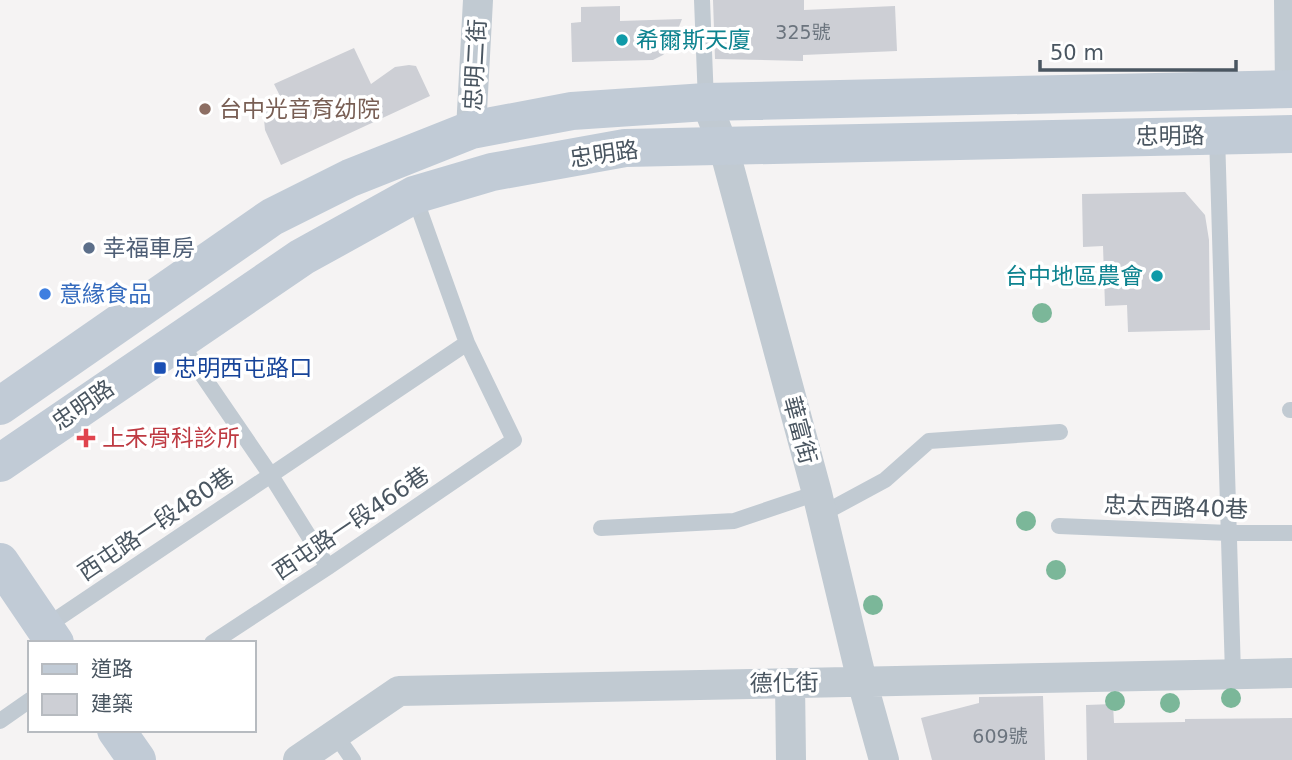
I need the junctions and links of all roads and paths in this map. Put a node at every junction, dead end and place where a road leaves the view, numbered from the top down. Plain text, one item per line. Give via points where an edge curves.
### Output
1 (478, 0) edge
2 (702, 0) edge
3 (1289, 0) edge
4 (1291, 89) edge
5 (706, 102) junction
6 (471, 130) junction
7 (1292, 134) edge
8 (1217, 135) junction
9 (723, 145) junction
10 (414, 195) junction
11 (178, 339) junction
12 (467, 343) junction
13 (0, 406) edge
14 (1060, 432) dead end
15 (0, 463) edge
16 (270, 474) junction
17 (819, 503) junction
18 (1059, 526) dead end
19 (601, 528) dead end
20 (1229, 533) junction
21 (1292, 533) edge
22 (0, 562) edge
23 (328, 568) junction
24 (50, 635) edge
25 (215, 641) edge
26 (1292, 673) edge
27 (1233, 674) junction
28 (862, 681) junction
29 (790, 683) junction
30 (28, 701) edge
31 (0, 721) edge
32 (117, 732) edge
33 (335, 734) junction
34 (137, 760) edge
35 (298, 760) edge
36 (353, 760) edge
37 (791, 760) edge
38 (884, 760) edge

1 - 6 street, 忠明二街
2 - 5 lane
3 - 4 street
4 - 5 main road, 忠明路
5 - 6 main road, 忠明路 via 572,111
5 - 9 street, 華富街
6 - 13 main road, 忠明路 via 350,178 272,217
7 - 8 main road, 忠明路
8 - 9 main road, 忠明路
8 - 20 lane
9 - 10 main road, 忠明路 via 625,148 492,172
9 - 17 street, 華富街
10 - 11 main road, 忠明路 via 302,257
10 - 12 lane
11 - 15 main road, 忠明路
11 - 16 lane
12 - 16 lane, 西屯路一段480巷
12 - 23 lane, 西屯路一段466巷 via 514,440
14 - 17 lane via 929,441 885,480
16 - 23 lane
16 - 24 lane, 西屯路一段480巷
17 - 19 lane via 734,522
17 - 28 street, 華富街
18 - 20 lane, 忠太西路40巷
20 - 21 lane, 忠太西路40巷
20 - 27 lane
22 - 24 main road
23 - 25 lane, 西屯路一段466巷
26 - 27 street, 德化街
27 - 28 street, 德化街
28 - 29 street, 德化街
28 - 38 street, 華富街
29 - 33 street, 德化街 via 399,691
29 - 37 street
30 - 31 lane
32 - 34 main road
33 - 35 street, 德化街
33 - 36 lane

